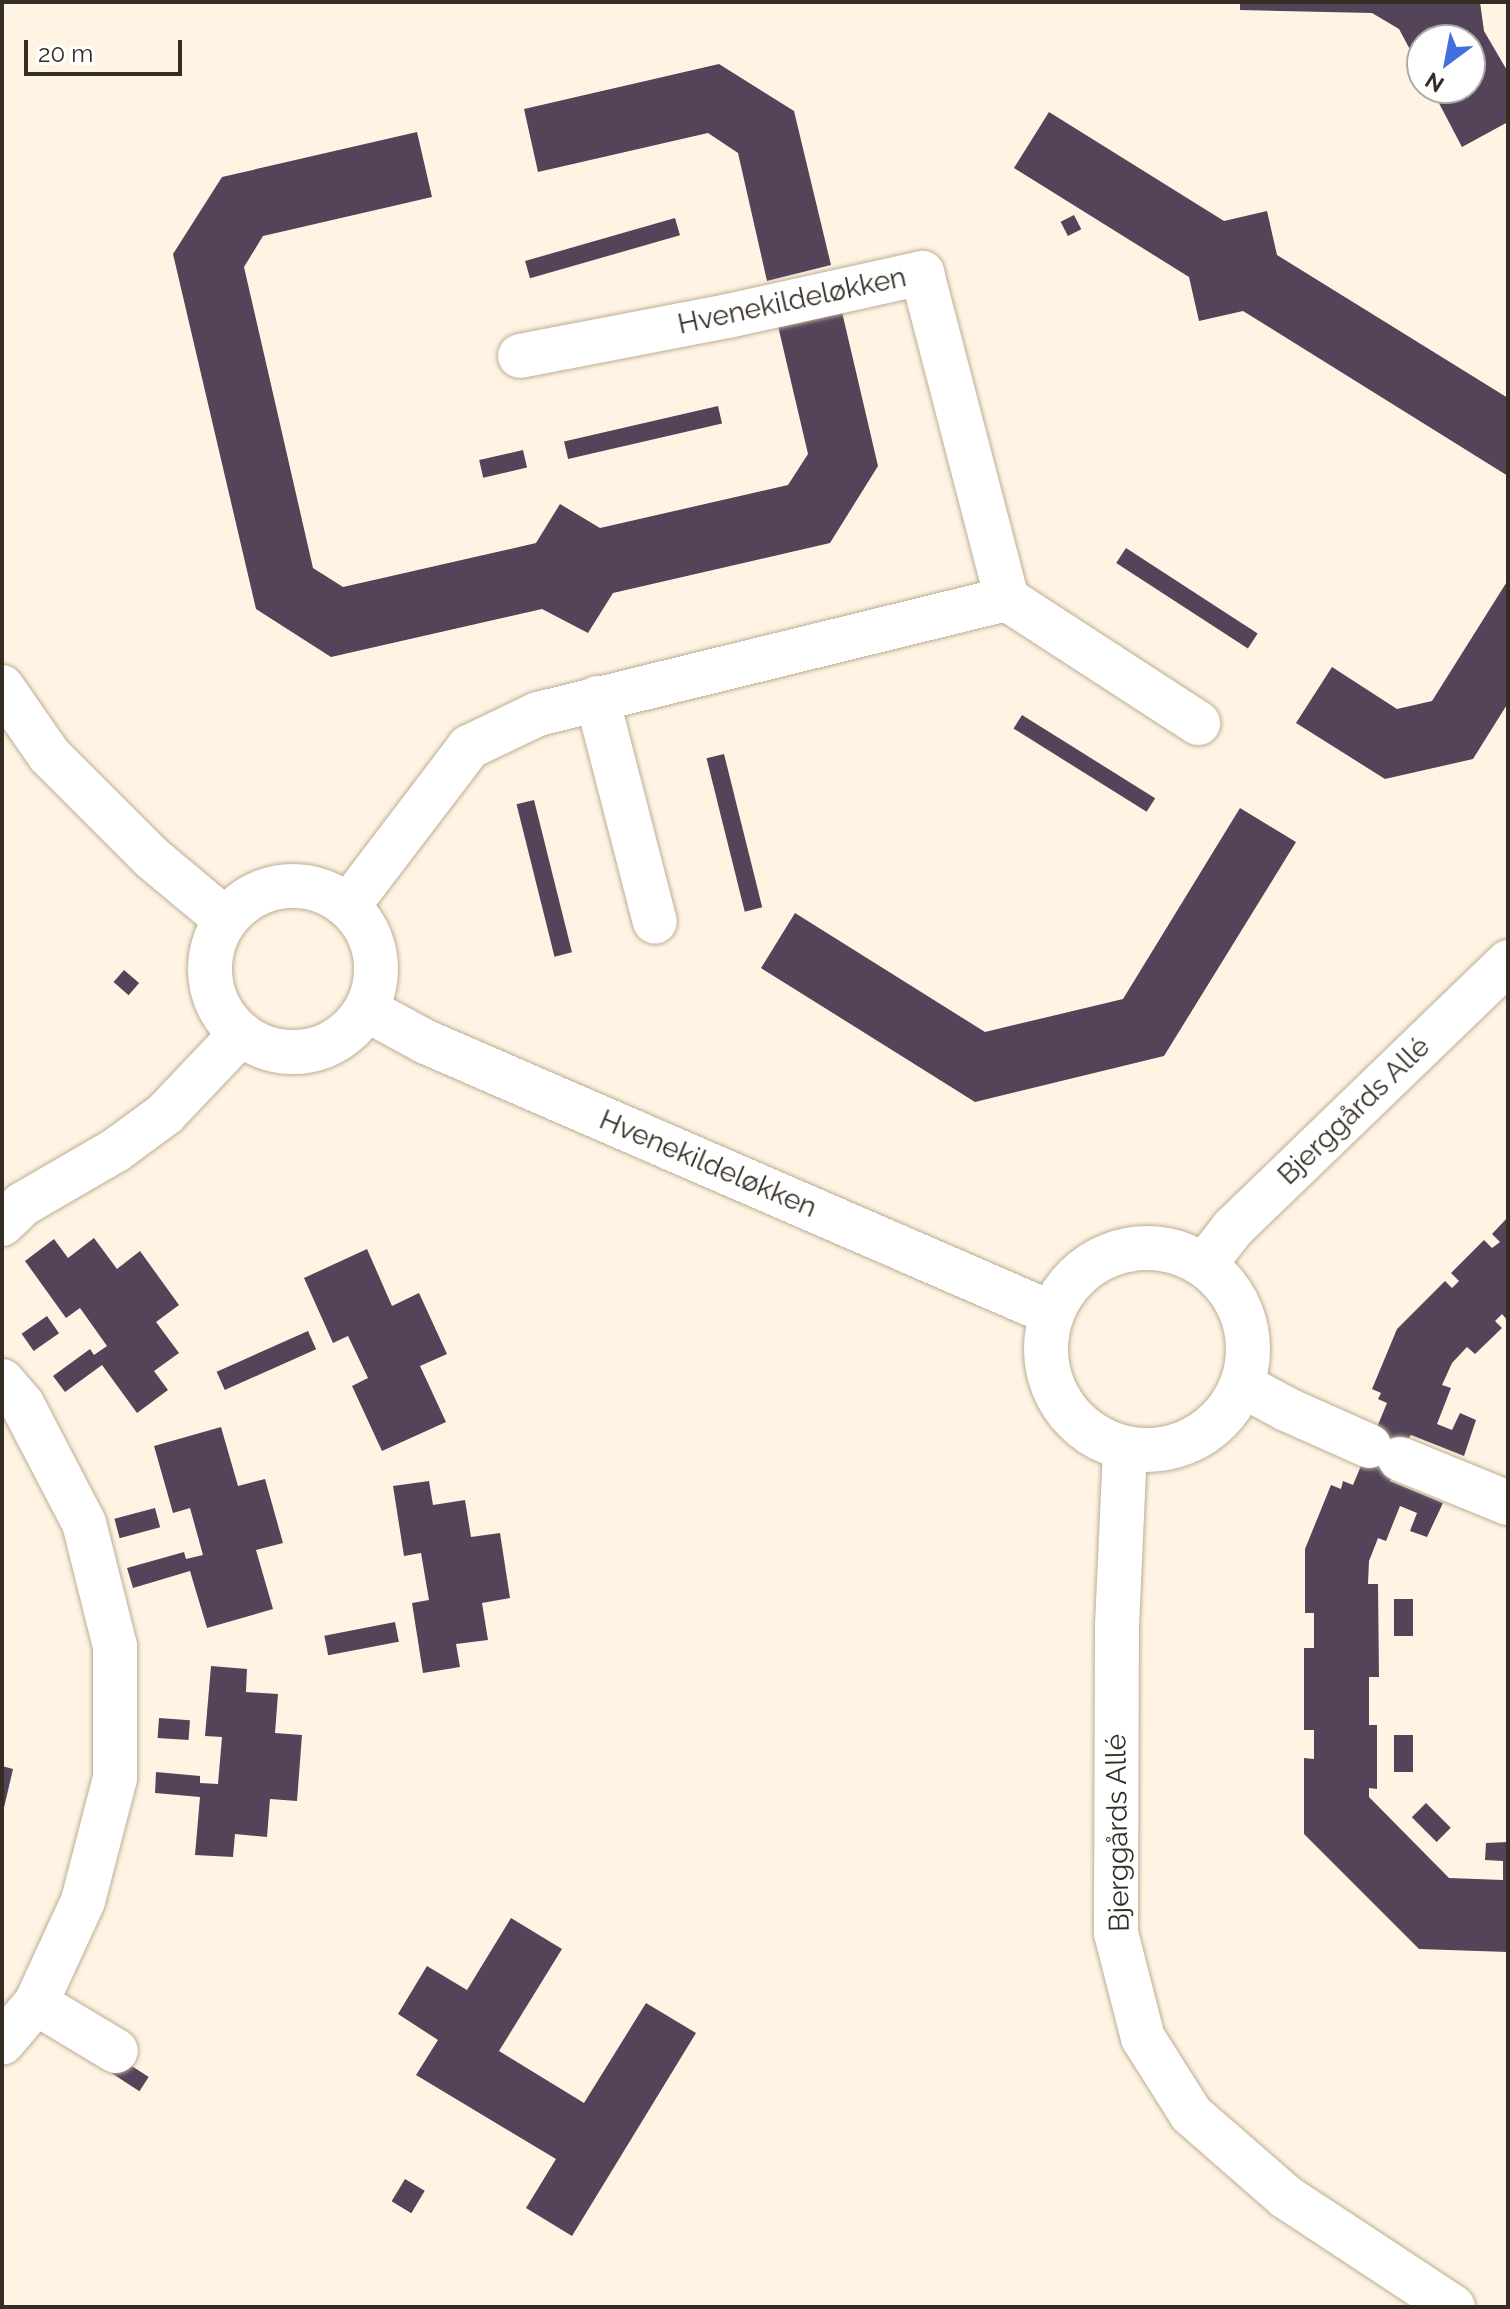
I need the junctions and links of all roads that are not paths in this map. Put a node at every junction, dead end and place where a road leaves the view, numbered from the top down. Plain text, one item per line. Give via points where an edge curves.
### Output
1 (520, 356) dead end
2 (1007, 599) junction
3 (2, 687) edge
4 (597, 698) junction
5 (1198, 723) dead end
6 (348, 906) junction
7 (225, 919) junction
8 (655, 922) dead end
9 (1508, 962) edge
10 (367, 1010) junction
11 (240, 1035) junction
12 (2, 1224) edge
13 (1204, 1265) junction
14 (1051, 1313) junction
15 (2, 1381) edge
16 (1242, 1385) junction
17 (1125, 1449) junction
18 (1508, 1503) edge
19 (36, 2003) junction
20 (2, 2043) edge
21 (116, 2051) dead end
22 (1453, 2307) edge

1 - 2 street, Hvenekildeløkken via 922,273
2 - 4 street
2 - 5 street
3 - 7 street via 49,755 152,858
4 - 6 street via 538,714 469,747
4 - 8 street
6 - 7 street via 318,888 284,885 251,896
6 - 10 street via 367,928 376,955 376,984
7 - 11 street via 211,948 209,980 219,1010
9 - 13 street, Bjerggårds Allé via 1233,1228
10 - 11 street via 342,1037 309,1052 273,1051
10 - 14 street, Hvenekildeløkken via 426,1042
11 - 12 street via 165,1114 116,1150 23,1204
13 - 14 street via 1176,1252 1146,1247 1116,1252 1088,1266 1066,1287
13 - 16 street via 1229,1288 1244,1319 1249,1352
14 - 17 street via 1044,1348 1050,1383 1067,1413 1093,1436
15 - 19 street via 22,1404 84,1523 115,1646 115,1778 83,1901
16 - 17 street via 1229,1411 1208,1432 1154,1452
16 - 18 street
17 - 22 street, Bjerggårds Allé via 1117,1628 1116,1933 1143,2038 1191,2114 1286,2197
19 - 20 street
19 - 21 street

